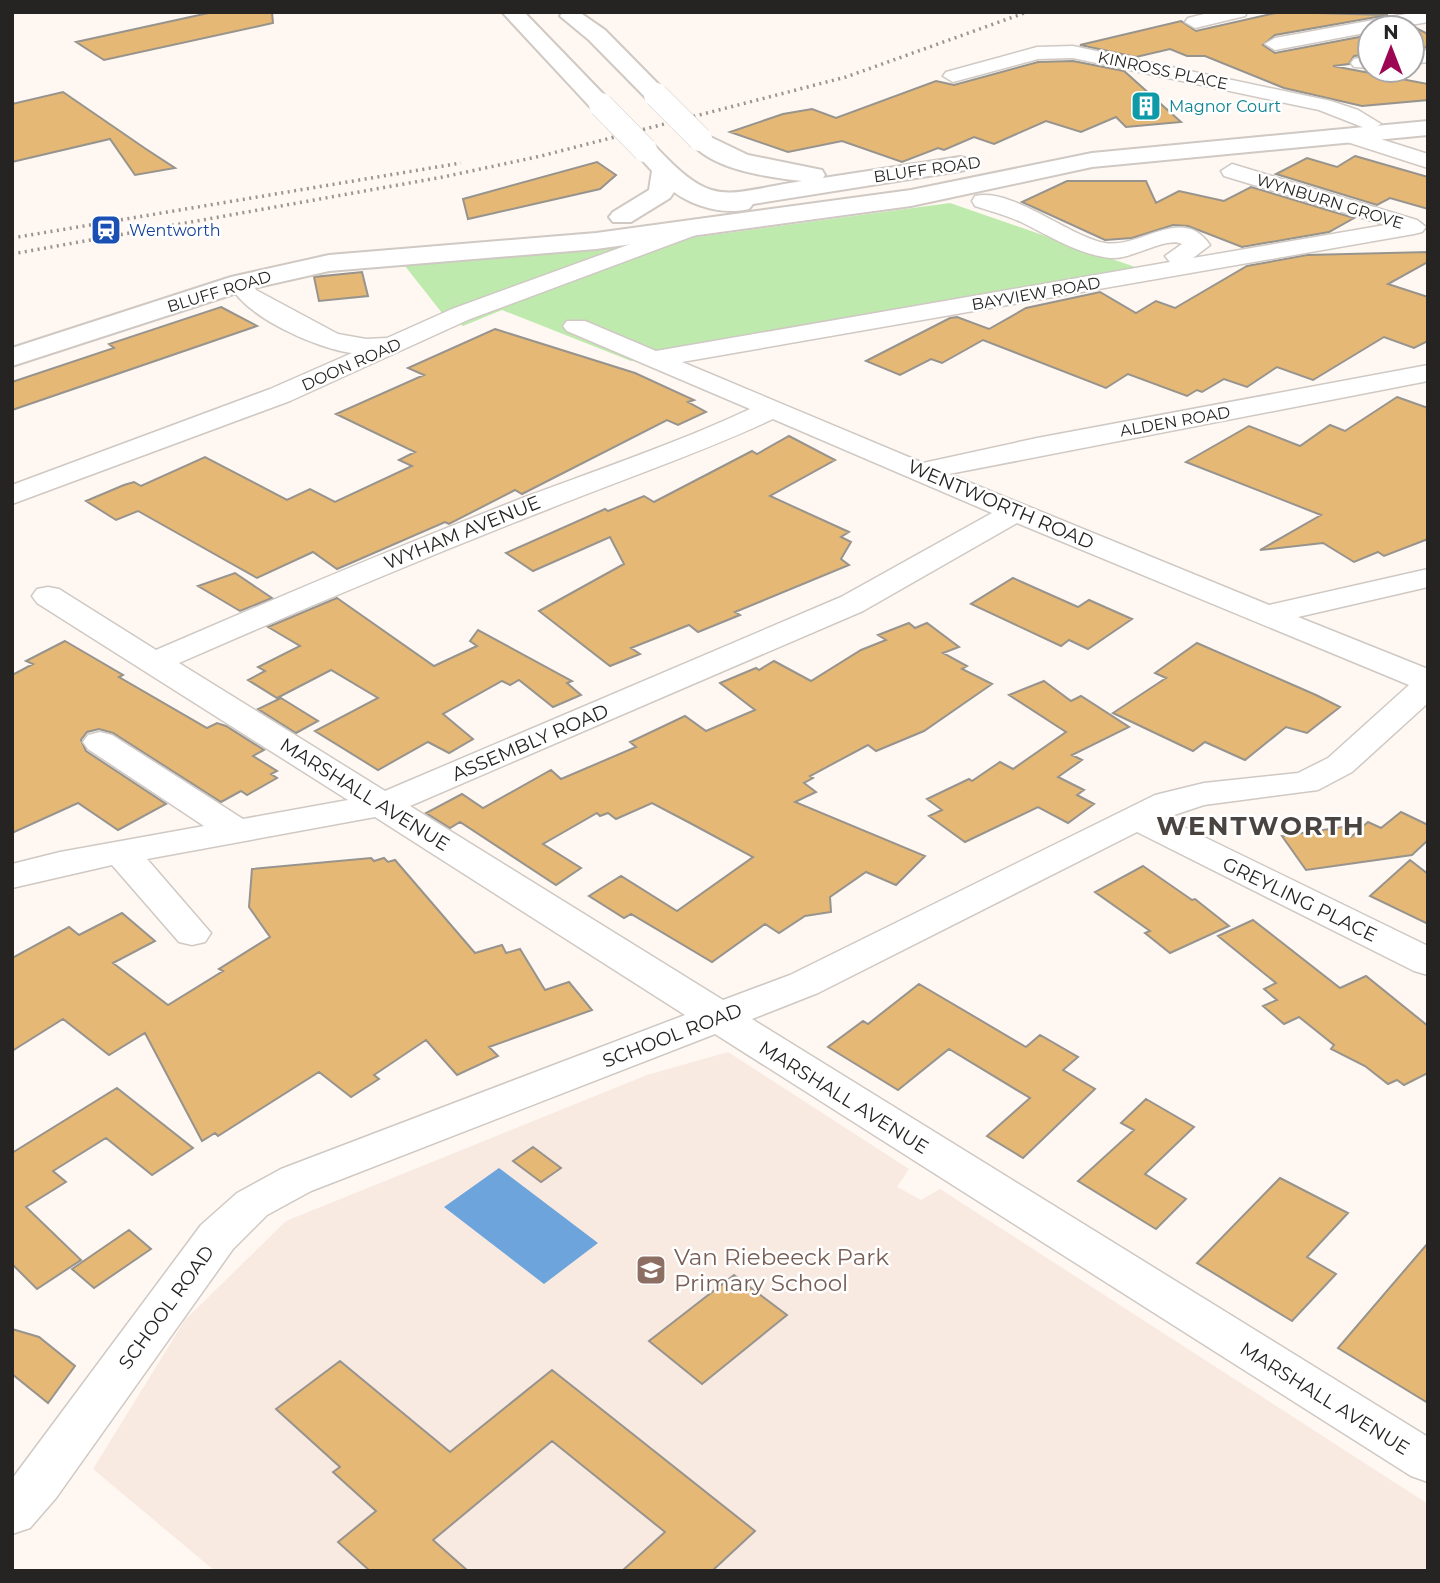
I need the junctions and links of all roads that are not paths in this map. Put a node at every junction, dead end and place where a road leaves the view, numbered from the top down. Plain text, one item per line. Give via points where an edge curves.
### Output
1 (512, 12) edge
2 (1238, 12) edge
3 (570, 14) edge
4 (1428, 16) edge
5 (1195, 22) dead end
6 (1275, 44) dead end
7 (1111, 60) junction
8 (953, 76) dead end
9 (1255, 76) dead end
10 (645, 98) junction
11 (1420, 118) edge
12 (1428, 128) edge
13 (1361, 130) junction
14 (1428, 161) edge
15 (1058, 165) junction
16 (664, 170) junction
17 (1232, 171) dead end
18 (857, 178) junction
19 (982, 201) dead end
20 (712, 203) junction
21 (622, 217) junction
22 (1421, 229) edge
23 (688, 230) junction
24 (431, 253) junction
25 (1188, 266) junction
26 (241, 283) junction
27 (576, 326) dead end
28 (321, 337) junction
29 (401, 341) junction
30 (12, 357) edge
31 (659, 358) junction
32 (1428, 373) edge
33 (280, 395) junction
34 (773, 409) junction
35 (923, 471) junction
36 (12, 495) edge
37 (1015, 512) junction
38 (1428, 578) edge
39 (48, 596) dead end
40 (1264, 615) junction
41 (155, 662) junction
42 (1428, 683) edge
43 (100, 742) dead end
44 (383, 805) junction
45 (1134, 817) junction
46 (238, 832) junction
47 (121, 852) junction
48 (12, 876) edge
49 (192, 933) dead end
50 (1428, 962) edge
51 (717, 1018) junction
52 (1428, 1462) edge
53 (12, 1513) edge

1 - 16 main road, bridge
2 - 5 street
3 - 10 main road via 578,34
4 - 6 street
7 - 8 street, KINROSS PLACE via 1046,51
7 - 9 street via 1121,53 1140,53
7 - 13 street, KINROSS PLACE via 1324,105 1351,114
10 - 18 main road, bridge via 711,149 740,160 773,169
10 - 20 main road via 674,145 717,193
11 - 13 main road, BLUFF ROAD
12 - 13 main road, BLUFF ROAD
13 - 14 street, KINROSS PLACE
13 - 15 main road, BLUFF ROAD
13 - 18 main road, BLUFF ROAD via 1050,153
15 - 20 main road via 822,201
15 - 23 main road, BLUFF ROAD via 911,198
16 - 20 main road via 686,190
16 - 21 main road via 661,193
17 - 22 street, WYNBURN GROVE
18 - 20 main road, BLUFF ROAD
19 - 25 street via 1032,219 1044,229 1108,250 1125,251 1166,234 1181,235 1198,245 1177,256
20 - 21 main road, BLUFF ROAD
20 - 23 main road via 712,214
21 - 24 main road, BLUFF ROAD
22 - 25 street, BAYVIEW ROAD
23 - 24 main road, BLUFF ROAD
23 - 29 street, DOON ROAD via 461,314
24 - 26 main road, BLUFF ROAD via 329,263
25 - 31 street, BAYVIEW ROAD
26 - 28 street via 246,294
26 - 30 main road, BLUFF ROAD
27 - 31 street, WENTWORTH ROAD
28 - 29 street via 364,347
28 - 33 street via 333,357 330,364
29 - 33 street, DOON ROAD
31 - 34 street, WENTWORTH ROAD
32 - 35 street, ALDEN ROAD
33 - 36 street, DOON ROAD
34 - 35 street, WENTWORTH ROAD
34 - 41 street, WYHAM AVENUE via 696,445 338,582
35 - 37 street, WENTWORTH ROAD
37 - 40 street, WENTWORTH ROAD
37 - 44 street, ASSEMBLY ROAD via 852,604
38 - 40 street
39 - 41 street, MARSHALL AVENUE
40 - 42 street, WENTWORTH ROAD
41 - 44 street, MARSHALL AVENUE
42 - 45 street, SCHOOL ROAD via 1340,765 1306,783 1204,794
43 - 46 street
44 - 46 street, ASSEMBLY ROAD
44 - 51 street, MARSHALL AVENUE
45 - 50 street, GREYLING PLACE
45 - 51 street, SCHOOL ROAD via 804,984
46 - 47 street, ASSEMBLY ROAD
47 - 48 street, ASSEMBLY ROAD
47 - 49 street
51 - 52 street, MARSHALL AVENUE
51 - 53 street, SCHOOL ROAD via 296,1180 252,1204 190,1271 39,1483

